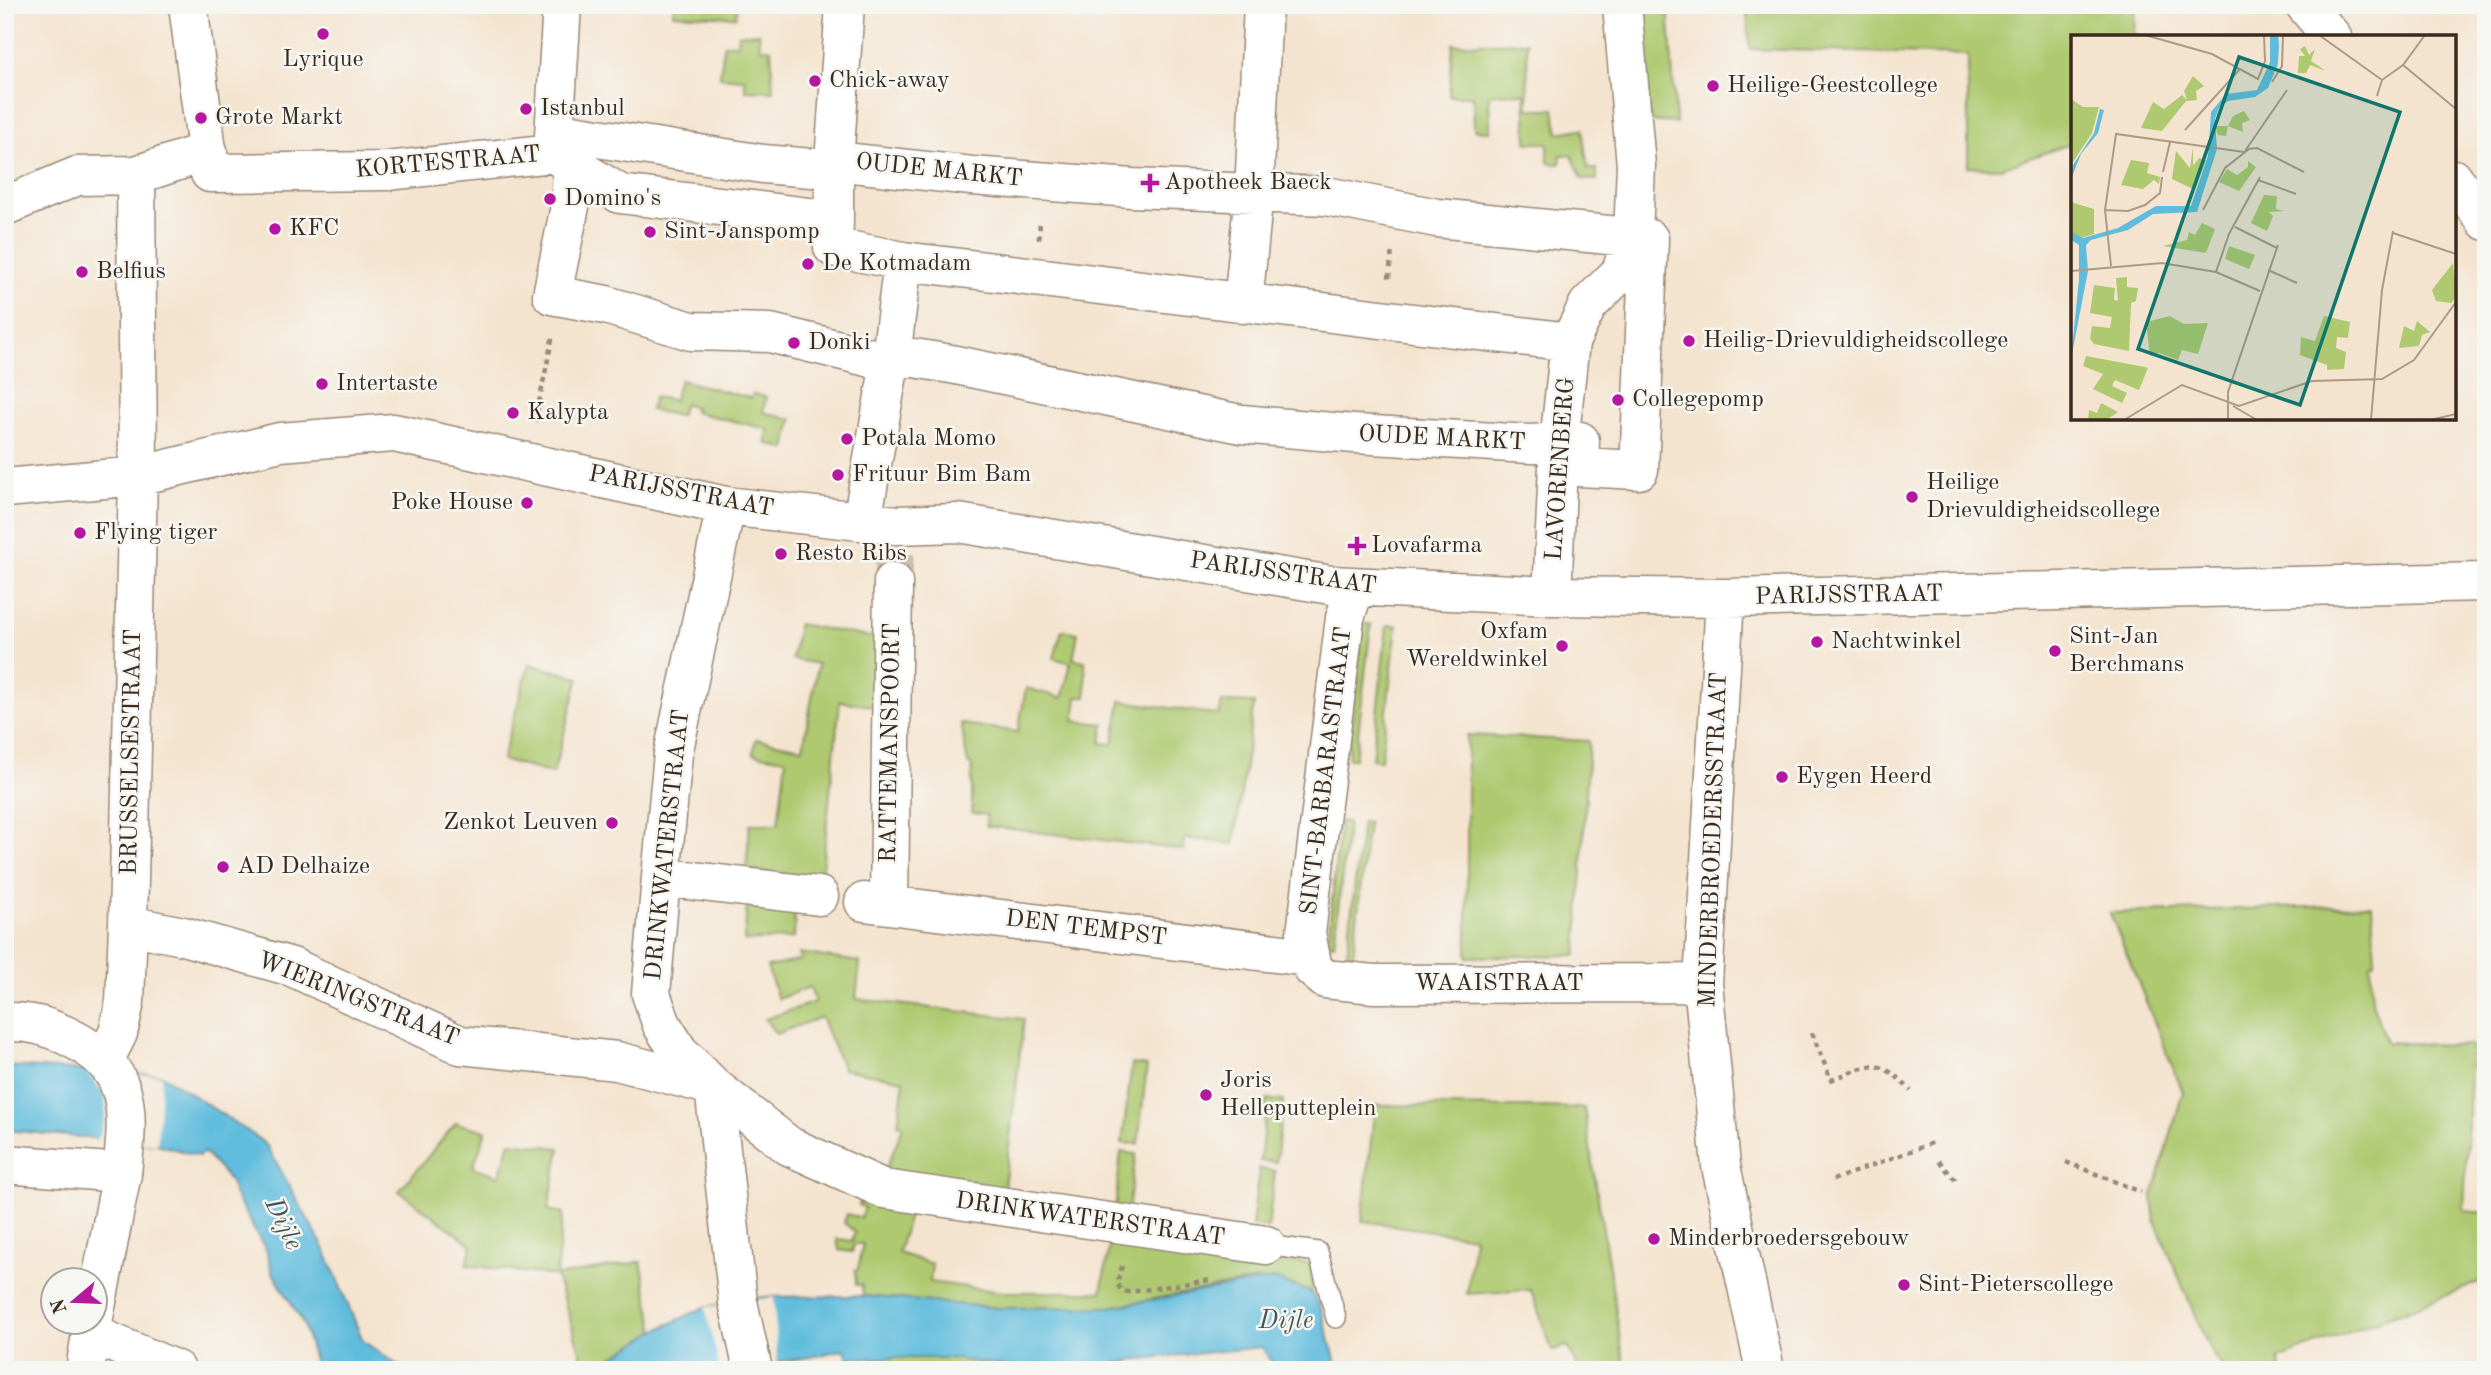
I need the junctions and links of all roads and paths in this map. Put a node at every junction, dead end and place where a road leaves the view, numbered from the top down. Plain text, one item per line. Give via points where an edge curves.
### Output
1 (188, 5) edge
2 (562, 5) edge
3 (845, 5) edge
4 (1263, 5) edge
5 (1622, 5) edge
6 (2305, 5) edge
7 (2330, 35) edge
8 (208, 150) junction
9 (562, 159) junction
10 (834, 162) junction
11 (136, 175) junction
12 (2456, 182) edge
13 (1254, 192) junction
14 (5, 206) edge
15 (834, 220) junction
16 (2486, 221) edge
17 (1633, 236) junction
18 (902, 261) junction
19 (560, 296) junction
20 (1243, 304) junction
21 (1570, 342) junction
22 (891, 357) junction
23 (1559, 443) junction
24 (527, 460) junction
25 (138, 476) junction
26 (5, 488) edge
27 (726, 506) junction
28 (886, 545) junction
29 (2486, 582) edge
30 (1343, 586) junction
31 (1552, 596) junction
32 (1725, 598) junction
33 (661, 877) junction
34 (819, 896) dead end
35 (876, 903) joint
36 (128, 925) junction
37 (1308, 957) junction
38 (1703, 983) junction
39 (5, 1022) edge
40 (1812, 1033) dead end
41 (110, 1066) junction
42 (714, 1087) junction
43 (1911, 1091) dead end
44 (1932, 1143) dead end
45 (124, 1157) junction
46 (1939, 1161) dead end
47 (2066, 1162) dead end
48 (5, 1164) edge
49 (1833, 1180) dead end
50 (1958, 1183) dead end
51 (2141, 1192) dead end
52 (1135, 1227) junction
53 (1266, 1245) joint
54 (104, 1266) edge
55 (1224, 1278) dead end
56 (1336, 1318) dead end
57 (91, 1336) edge
58 (753, 1368) edge
59 (176, 1370) edge
60 (1765, 1370) edge

1 - 8 street
2 - 9 street
3 - 10 street
4 - 13 street
5 - 17 street, LAVORENBERG via 1636,165
6 - 7 street
8 - 9 street, KORTESTRAAT via 210,173 387,171
8 - 11 street
9 - 10 street, OUDE MARKT via 572,134 763,164 812,168
9 - 15 street via 620,194
9 - 19 street, OUDE MARKT via 571,201 552,295
10 - 13 street, OUDE MARKT via 1132,188
10 - 15 street, OUDE MARKT
11 - 14 street via 76,176
11 - 25 street, BRUSSELSESTRAAT
12 - 16 street
13 - 17 street, OUDE MARKT via 1326,196 1437,218 1530,229
13 - 20 street
15 - 18 street, OUDE MARKT via 833,247
17 - 21 street, LAVORENBERG via 1621,272 1588,305
17 - 23 street, OUDE MARKT via 1649,239 1639,470 1579,467 1580,441
18 - 20 street, OUDE MARKT
18 - 22 street
19 - 22 street, OUDE MARKT via 691,331 770,333 872,358
19 - 24 path
20 - 21 street, OUDE MARKT
21 - 23 street, LAVORENBERG
22 - 23 street, OUDE MARKT via 963,367 1241,424
22 - 28 street, RATTEMANSPOORT
23 - 31 street, LAVORENBERG
24 - 25 street, PARIJSSTRAAT via 394,433 280,442
24 - 27 street, PARIJSSTRAAT
25 - 26 street, PARIJSSTRAAT
25 - 36 street, BRUSSELSESTRAAT
27 - 28 street, PARIJSSTRAAT
27 - 33 street, DRINKWATERSTRAAT via 673,754
28 - 30 street, PARIJSSTRAAT via 958,523
28 - 35 street, RATTEMANSPOORT
29 - 32 street, PARIJSSTRAAT
30 - 31 street, PARIJSSTRAAT
30 - 37 street, SINT-BARBARASTRAAT via 1345,618 1306,933
31 - 32 street, PARIJSSTRAAT
32 - 38 street, MINDERBROEDERSSTRAAT
33 - 34 street
33 - 42 street, DRINKWATERSTRAAT via 651,994 662,1025 679,1052
35 - 37 street, DEN TEMPST
36 - 41 street, BRUSSELSESTRAAT via 125,1002
36 - 42 street, WIERINGSTRAAT via 292,967 460,1045 617,1061
37 - 38 street, WAAISTRAAT via 1325,979 1374,984
38 - 60 street, MINDERBROEDERSSTRAAT via 1721,1166
39 - 41 street via 29,1021 52,1029
40 - 43 path via 1831,1080 1870,1064 1882,1065
41 - 45 street via 125,1112
42 - 52 street, DRINKWATERSTRAAT via 789,1146 884,1189
42 - 58 street via 738,1302
44 - 49 path
45 - 48 street
45 - 54 street
46 - 50 path
47 - 51 path
52 - 53 street, DRINKWATERSTRAAT
52 - 55 path via 1133,1253 1118,1274 1122,1291
53 - 56 lane via 1318,1252
57 - 59 street

